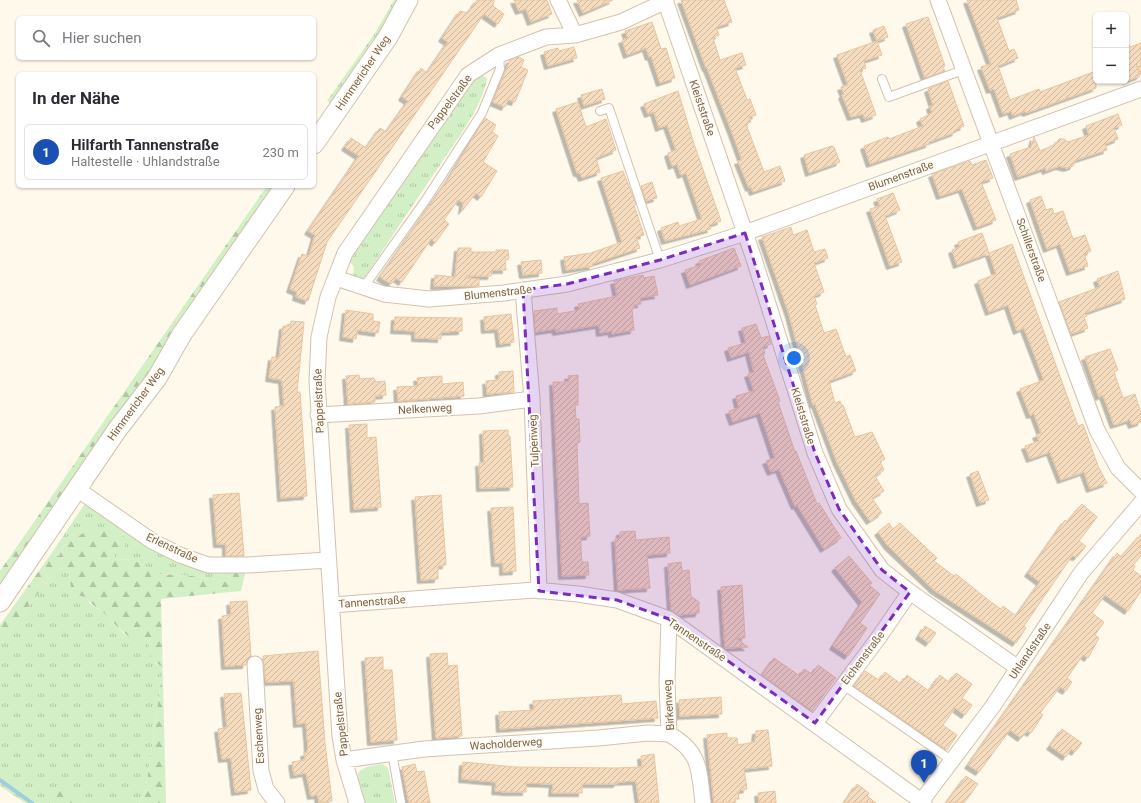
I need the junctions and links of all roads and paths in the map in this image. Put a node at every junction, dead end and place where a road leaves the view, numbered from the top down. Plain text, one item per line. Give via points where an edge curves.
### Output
1 (408, 0) edge
2 (558, 0) edge
3 (666, 0) edge
4 (938, 0) edge
5 (575, 35) junction
6 (499, 55) junction
7 (964, 70) junction
8 (882, 79) dead end
9 (1141, 89) edge
10 (600, 111) dead end
11 (316, 141) edge
12 (992, 143) junction
13 (284, 188) edge
14 (745, 233) junction
15 (660, 260) junction
16 (336, 278) junction
17 (364, 288) junction
18 (523, 290) junction
19 (532, 399) junction
20 (318, 415) junction
21 (77, 489) junction
22 (1141, 490) edge
23 (1141, 503) edge
24 (328, 560) junction
25 (539, 591) junction
26 (910, 592) junction
27 (0, 602) edge
28 (332, 605) junction
29 (669, 619) junction
30 (255, 664) dead end
31 (1018, 668) junction
32 (842, 685) junction
33 (815, 723) junction
34 (669, 734) junction
35 (392, 753) junction
36 (344, 760) junction
37 (951, 760) junction
38 (922, 802) edge
39 (277, 803) edge
40 (357, 803) edge
41 (401, 803) edge
42 (703, 803) edge

1 - 11 street, Himmericher Weg via 388,37
2 - 5 street
3 - 5 street, Pappelstraße via 621,22
3 - 14 street, Kleiststraße
4 - 7 street, Schillerstraße
5 - 6 street, Pappelstraße via 546,37
6 - 16 street, Pappelstraße via 468,74 345,253
6 - 17 lane via 500,69 482,113 434,188
7 - 8 lane via 889,97
7 - 12 street, Schillerstraße
9 - 12 street, Blumenstraße
10 - 15 lane via 609,108
12 - 14 street, Blumenstraße
12 - 22 street, Schillerstraße via 1097,430 1118,468
13 - 21 street, Himmericher Weg via 182,334 157,378 116,430
14 - 15 street, Blumenstraße
14 - 26 street, Kleiststraße via 815,453 839,509 882,570
15 - 18 street, Blumenstraße via 567,284
16 - 17 street, Blumenstraße
16 - 20 street, Pappelstraße via 328,297 319,337
17 - 18 street, Blumenstraße via 384,294 429,299
18 - 19 street, Tulpenweg
19 - 20 street, Nelkenweg via 479,406
19 - 25 street, Tulpenweg
20 - 24 street, Pappelstraße
21 - 24 street, Erlenstraße via 152,541 180,555 208,564 248,565
21 - 27 street, Himmericher Weg
23 - 31 street, Uhlandstraße via 1081,573
24 - 28 street, Pappelstraße
25 - 28 street, Tannenstraße
25 - 29 street, Tannenstraße via 617,600
26 - 31 street, Kleiststraße
26 - 32 street, Eichenstraße
28 - 36 street, Pappelstraße via 340,736
29 - 33 street, Tannenstraße
29 - 34 street, Birkenweg
30 - 39 street, Eschenweg via 261,771 266,789
31 - 37 street, Uhlandstraße via 993,706
32 - 33 street, Eichenstraße
32 - 37 lane
33 - 38 street, Tannenstraße
34 - 35 street, Wacholderweg via 648,733 424,748
34 - 42 street, Birkenweg via 682,741 692,751 700,771
35 - 36 street, Wacholderweg
35 - 41 lane
36 - 40 street, Pappelstraße
37 - 38 street, Uhlandstraße

